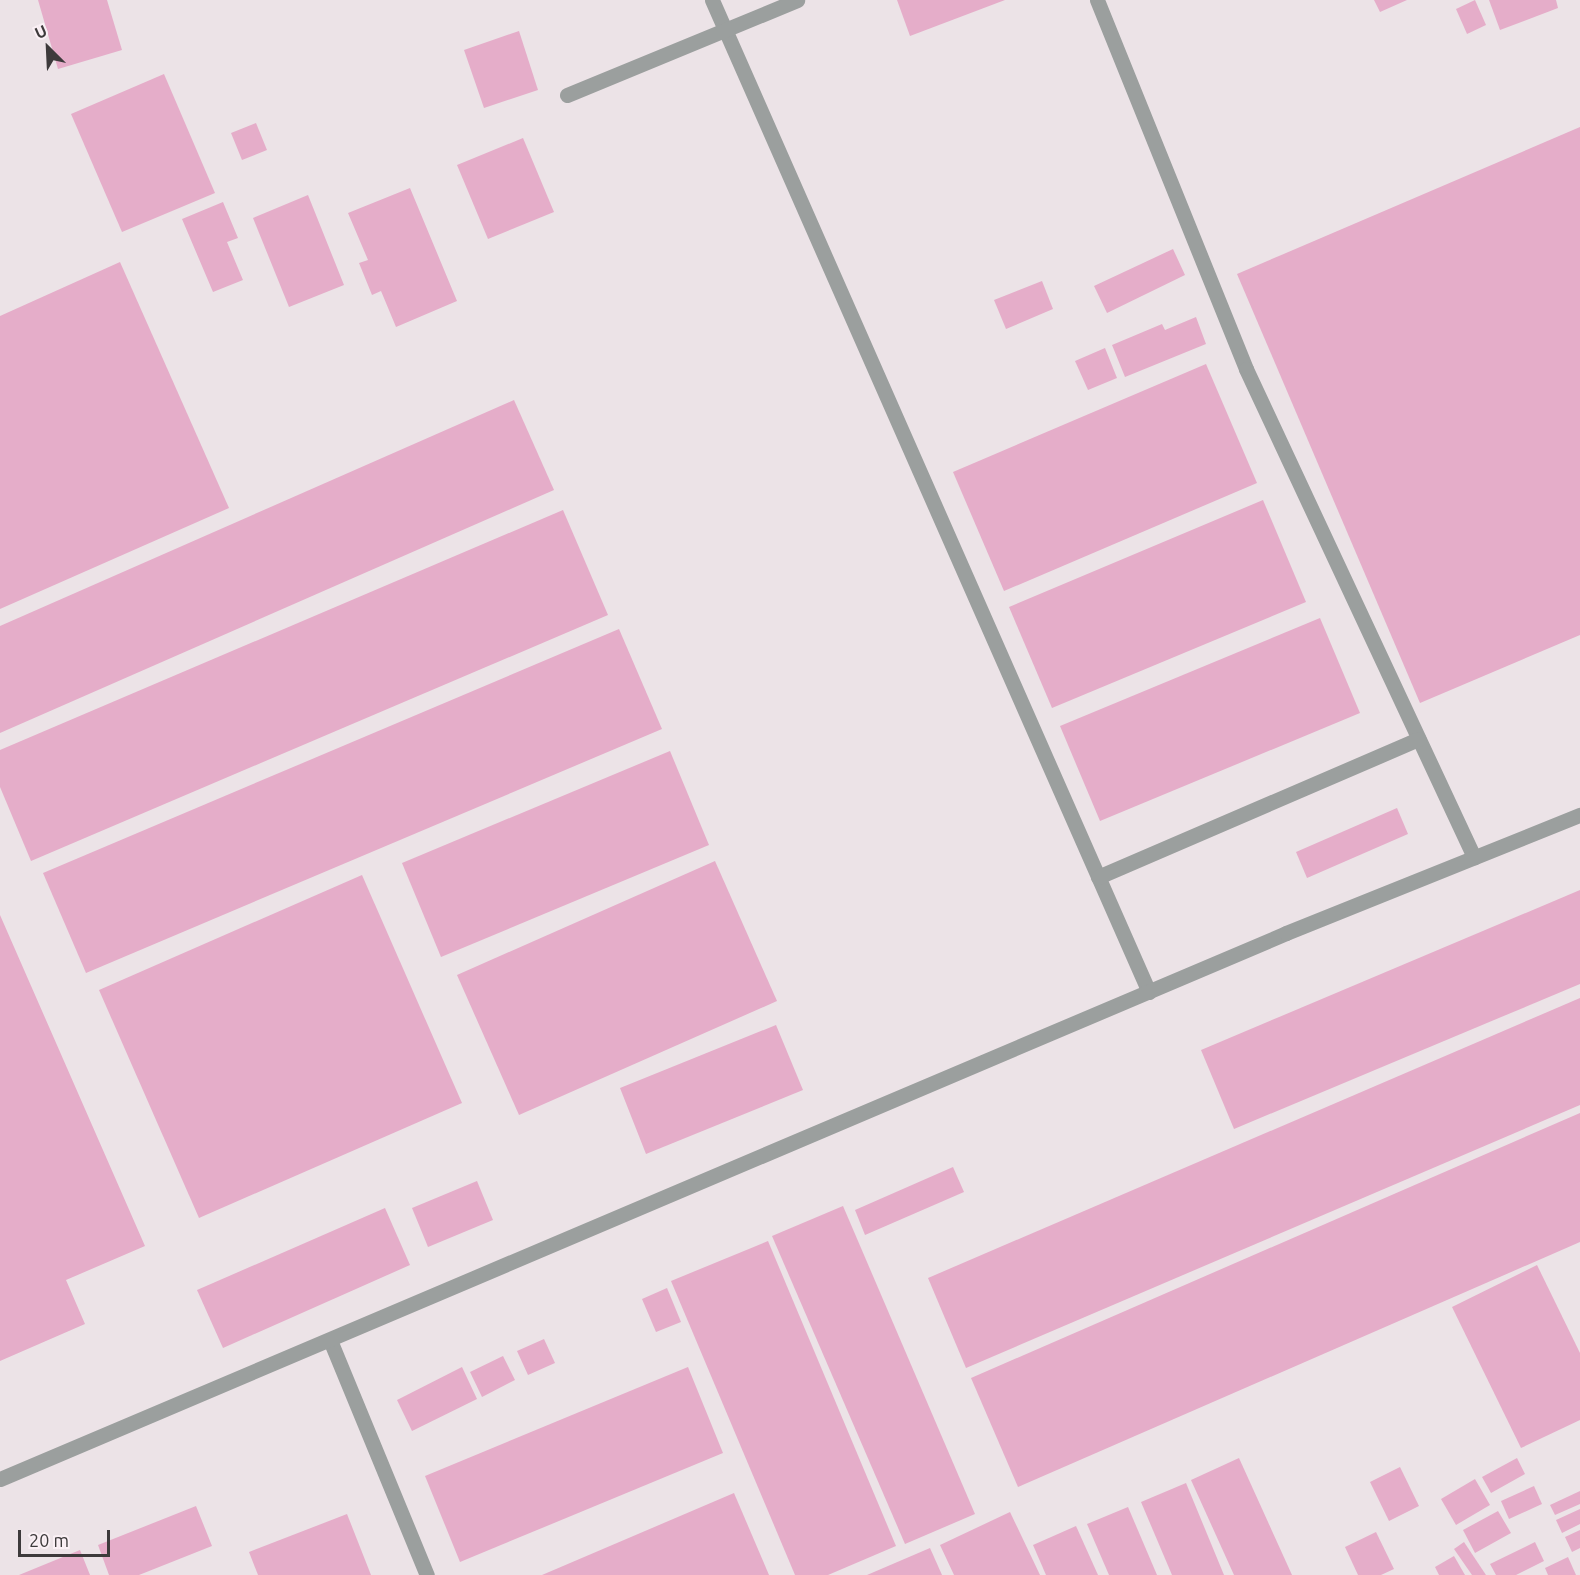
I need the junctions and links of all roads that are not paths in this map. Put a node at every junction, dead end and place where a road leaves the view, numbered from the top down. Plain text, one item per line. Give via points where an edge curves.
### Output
1 (712, 0) edge
2 (797, 0) edge
3 (1097, 0) edge
4 (725, 30) junction
5 (567, 95) dead end
6 (1419, 739) junction
7 (1580, 815) edge
8 (1474, 857) junction
9 (1098, 877) junction
10 (1149, 992) junction
11 (330, 1340) junction
12 (0, 1479) edge
13 (427, 1575) edge

1 - 4 lane
2 - 4 lane
3 - 6 lane via 1246,369
4 - 5 lane
4 - 9 lane
6 - 8 lane
6 - 9 lane
7 - 8 lane
8 - 10 lane
9 - 10 lane
10 - 11 lane
11 - 12 lane
11 - 13 lane

